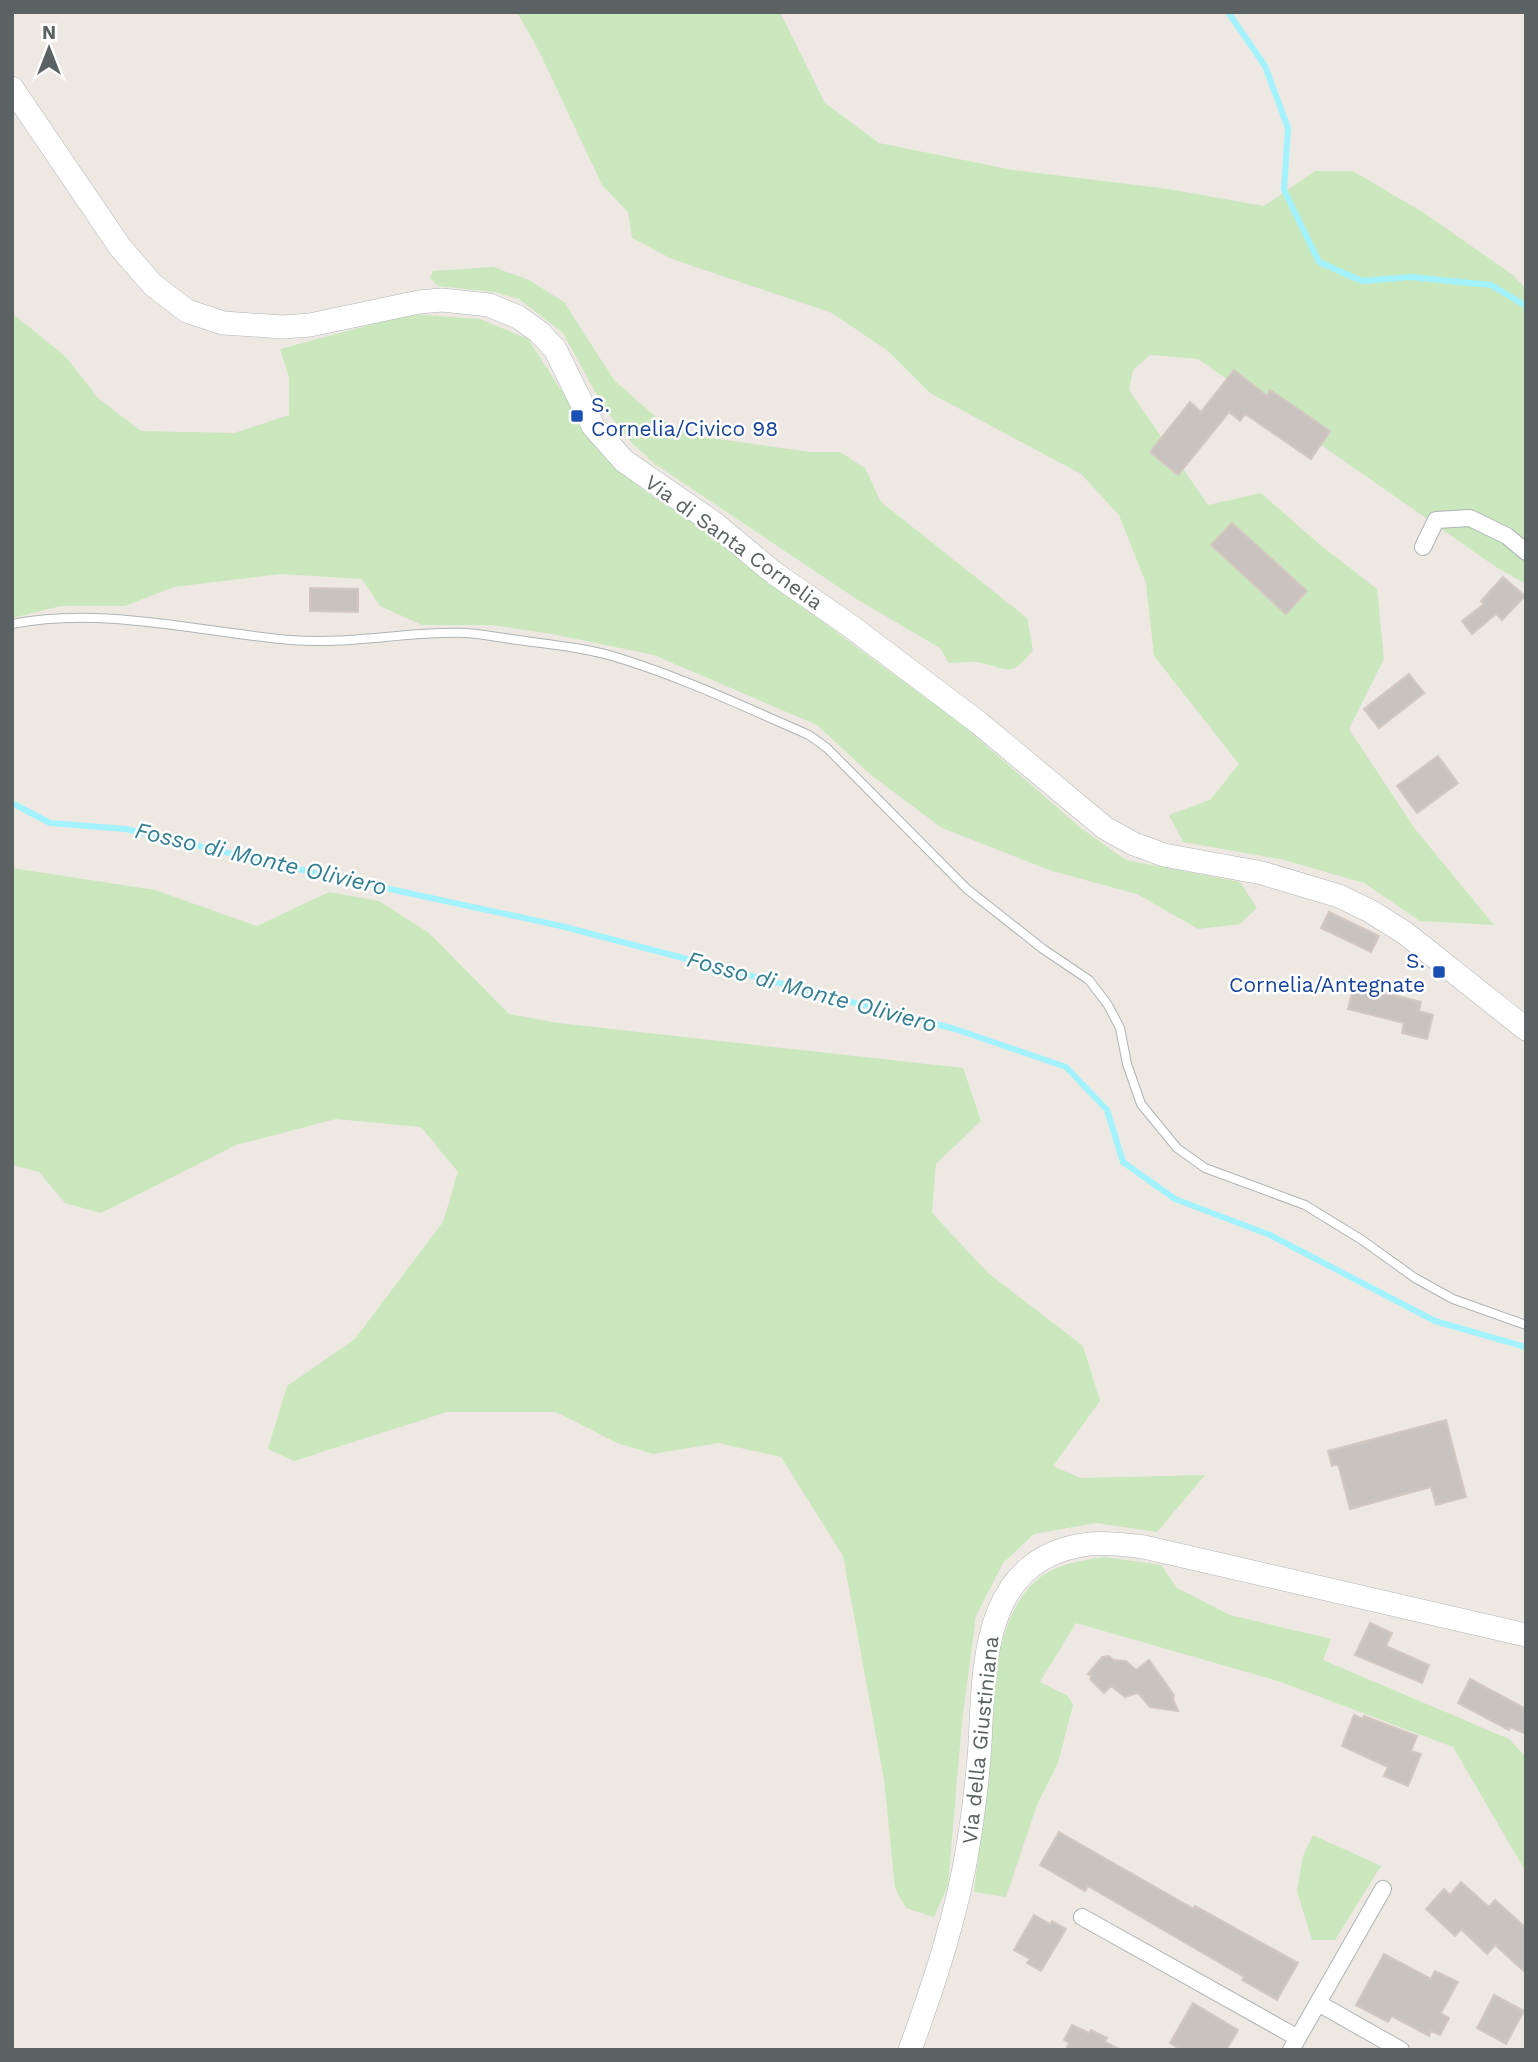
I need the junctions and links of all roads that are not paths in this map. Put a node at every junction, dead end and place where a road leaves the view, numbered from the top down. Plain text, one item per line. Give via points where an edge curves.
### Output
1 (12, 88) edge
2 (1423, 547) dead end
3 (1526, 552) edge
4 (12, 624) edge
5 (1526, 1029) edge
6 (1526, 1325) edge
7 (1526, 1635) edge
8 (1383, 1889) dead end
9 (1082, 1917) dead end
10 (1318, 2003) junction
11 (1295, 2044) edge
12 (910, 2050) edge
13 (1401, 2050) edge

1 - 5 street, Via di Santa Cornelia via 120,247 153,285 187,311 223,323 283,327 442,300 489,305 518,317 555,349 593,426 624,461 714,523 774,573 979,723 1105,828 1164,855 1262,873 1345,899 1405,933
2 - 3 street via 1436,520 1470,518 1507,536
4 - 6 lane via 73,616 336,643 467,633 571,647 620,658 681,680 809,735 967,889 1089,980 1120,1028 1141,1104 1177,1148 1205,1168 1305,1205 1453,1299
7 - 12 street, Via della Giustiniana via 1144,1547 1093,1544 1049,1554 1021,1575 1005,1597 989,1636 973,1817 959,1896 939,1971
8 - 10 street
9 - 11 street
10 - 11 street
10 - 13 street

